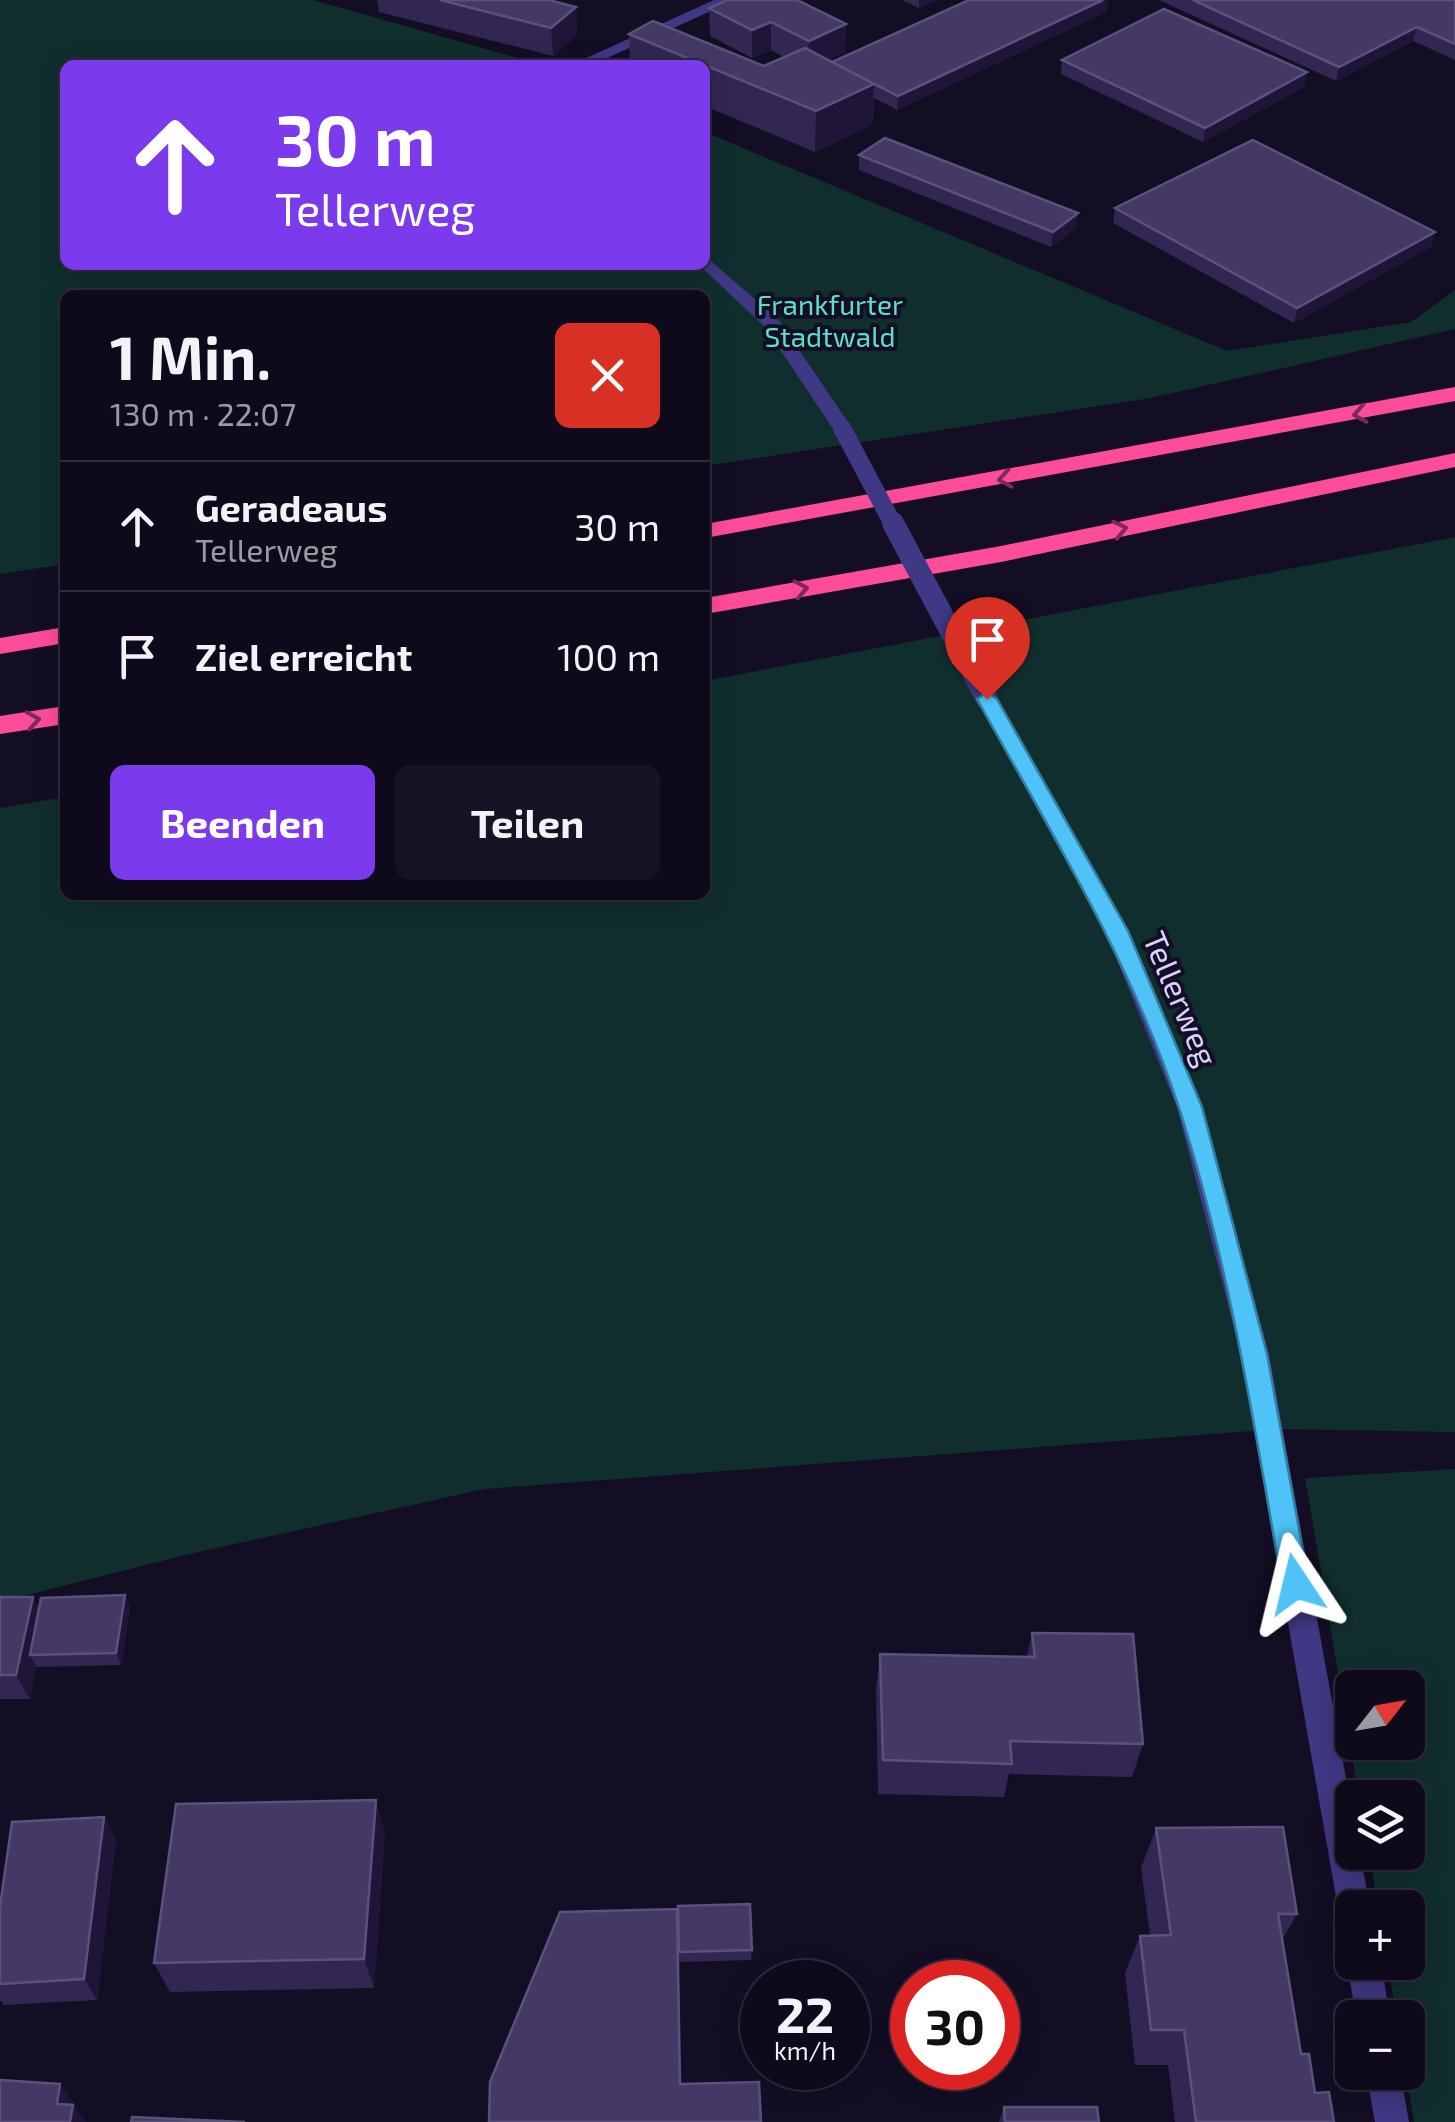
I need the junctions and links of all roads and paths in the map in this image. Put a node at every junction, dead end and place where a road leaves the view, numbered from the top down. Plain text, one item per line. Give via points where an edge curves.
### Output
1 (727, 0) edge
2 (590, 60) edge
3 (710, 266) edge
4 (1455, 394) edge
5 (1455, 460) edge
6 (710, 529) edge
7 (710, 605) edge
8 (60, 637) edge
9 (0, 646) edge
10 (60, 716) edge
11 (0, 726) edge
12 (1351, 1890) edge
13 (1386, 2090) edge
14 (1392, 2122) edge

1 - 2 street
3 - 12 street, Tellerweg, bridge via 772,323 842,428 1117,931 1190,1107 1240,1291
4 -> 6 highway
7 -> 5 highway via 1001,554
8 - 9 highway
11 -> 10 highway
13 - 14 street

